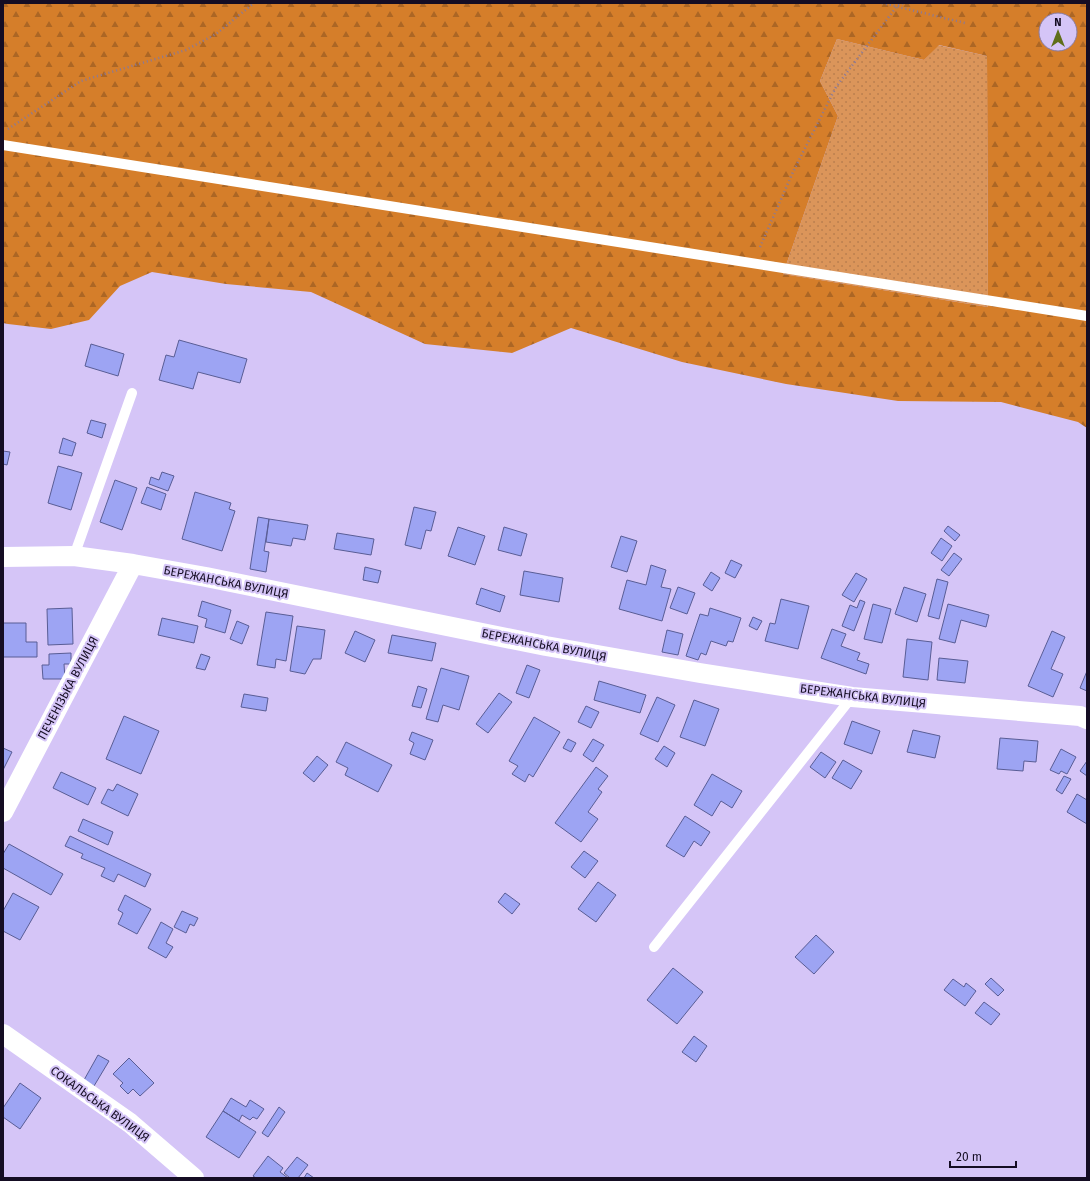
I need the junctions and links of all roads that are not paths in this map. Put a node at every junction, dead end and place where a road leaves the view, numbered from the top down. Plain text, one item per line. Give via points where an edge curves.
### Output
1 (3, 145) edge
2 (1087, 316) edge
3 (132, 393) dead end
4 (74, 556) junction
5 (3, 557) edge
6 (133, 564) junction
7 (852, 697) junction
8 (1087, 719) edge
9 (3, 812) edge
10 (654, 947) dead end
11 (3, 1034) edge
12 (194, 1178) edge

1 - 2 lane
3 - 4 lane
4 - 5 street, БЕРЕЖАНСЬКА ВУЛИЦЯ
4 - 6 street, БЕРЕЖАНСЬКА ВУЛИЦЯ
6 - 7 street, БЕРЕЖАНСЬКА ВУЛИЦЯ via 546,646
6 - 9 street, ПЕЧЕНІЗЬКА ВУЛИЦЯ
7 - 8 street, БЕРЕЖАНСЬКА ВУЛИЦЯ via 1080,716
7 - 10 lane
11 - 12 street, СОКАЛЬСЬКА ВУЛИЦЯ via 130,1123

